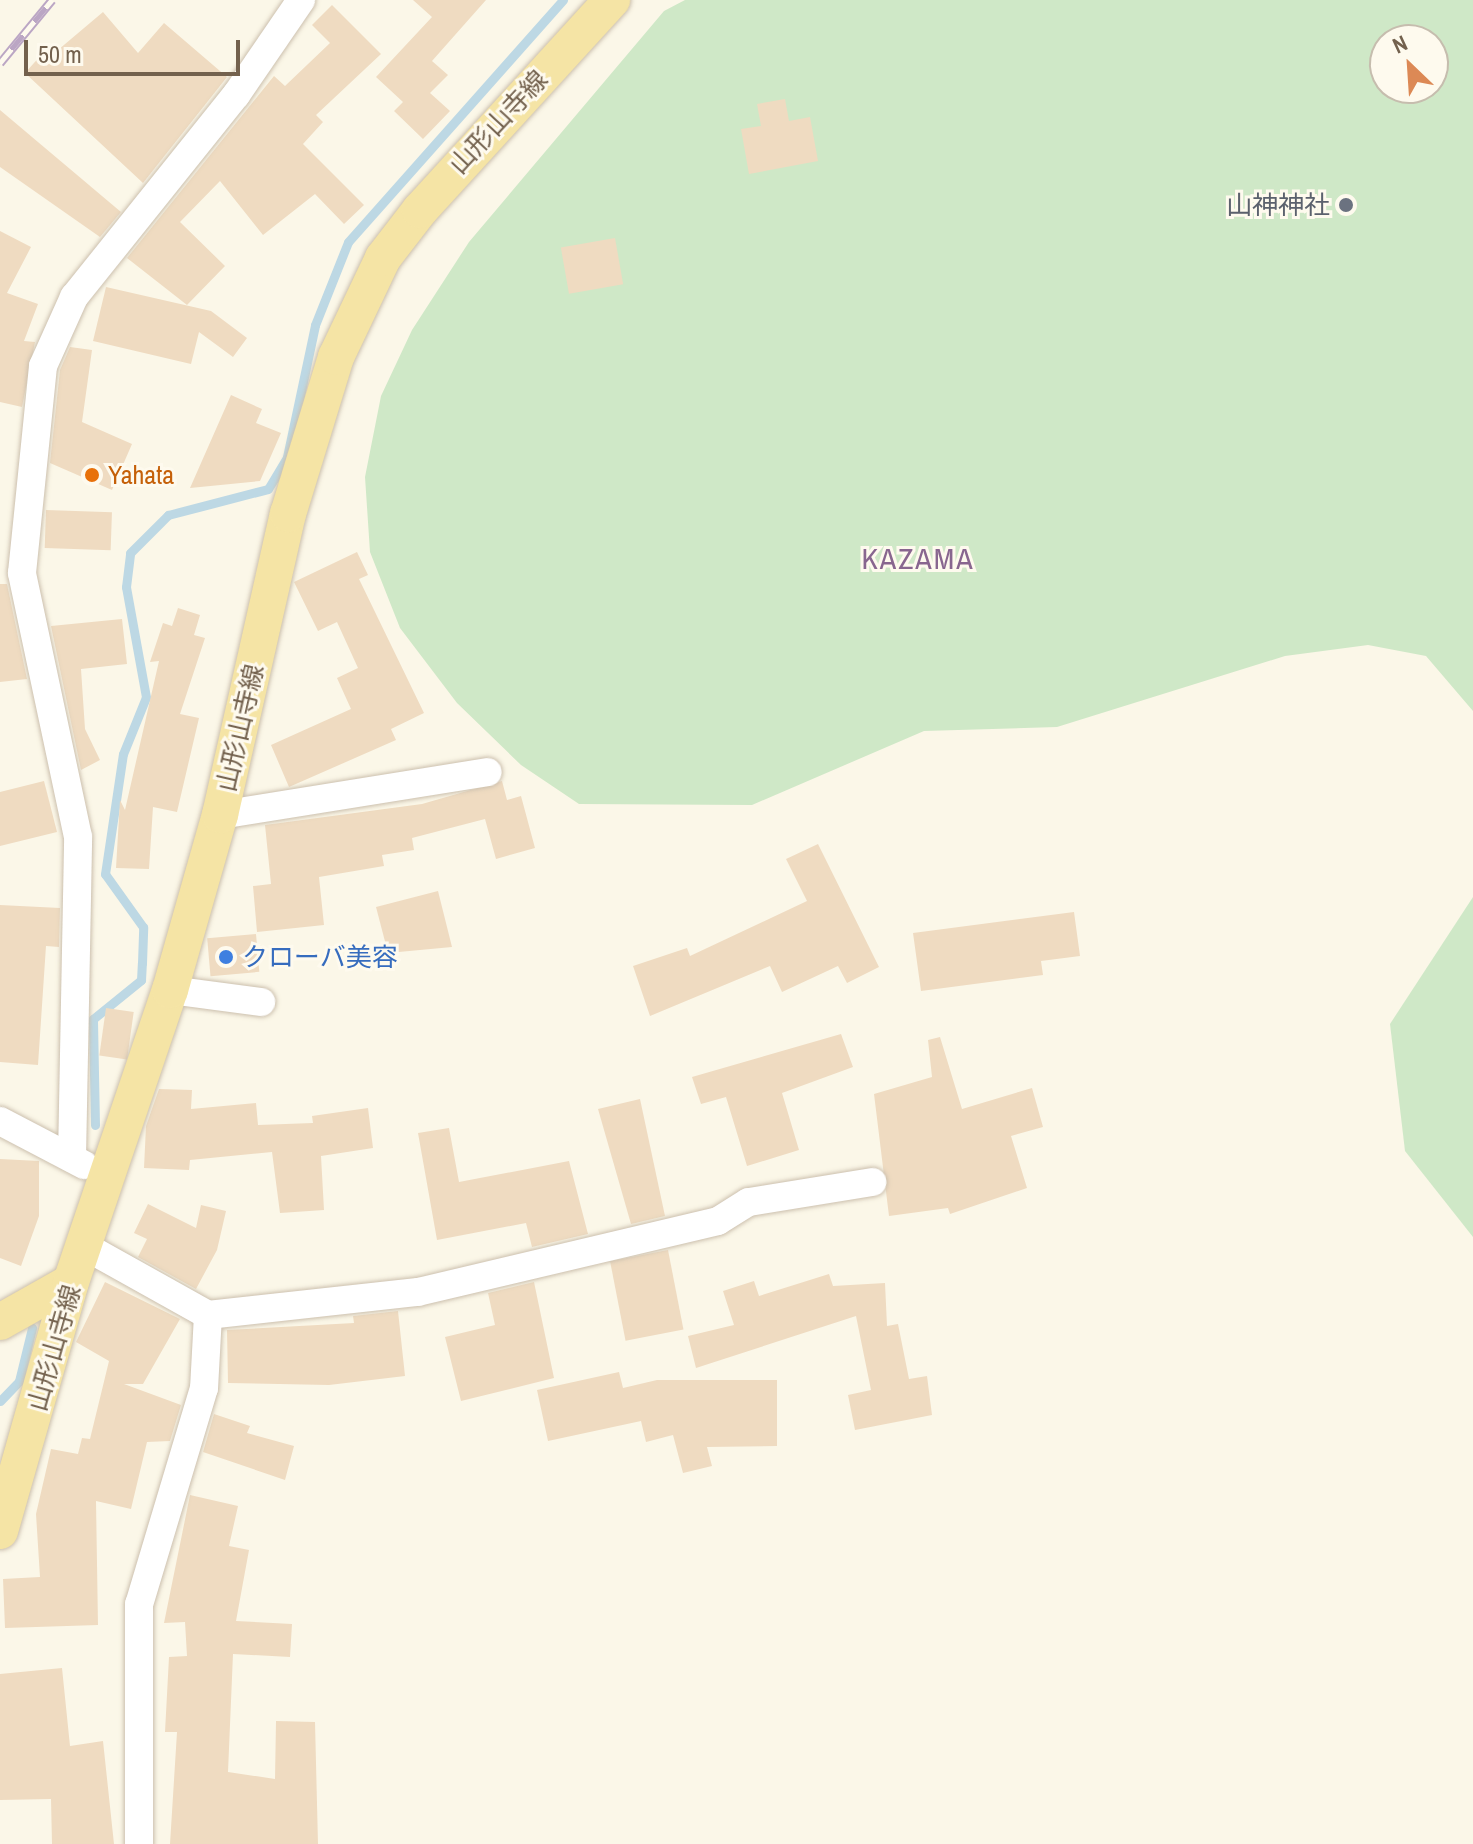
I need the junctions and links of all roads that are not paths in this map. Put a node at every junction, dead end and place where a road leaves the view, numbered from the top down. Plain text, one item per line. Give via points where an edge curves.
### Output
1 (301, 0) edge
2 (612, 0) edge
3 (11, 570) edge
4 (488, 772) dead end
5 (220, 815) junction
6 (170, 990) junction
7 (261, 1002) dead end
8 (0, 1121) edge
9 (72, 1158) junction
10 (107, 1179) junction
11 (872, 1182) dead end
12 (88, 1248) junction
13 (71, 1282) junction
14 (208, 1315) junction
15 (0, 1322) edge
16 (0, 1531) edge
17 (139, 1844) edge

1 - 3 street via 236,95 96,266 54,335 43,366
2 - 5 main road, 山形山寺線 via 459,161 383,258 358,309 288,514
3 - 9 street via 78,837
4 - 5 street
5 - 6 main road, 山形山寺線
6 - 7 street
6 - 10 main road, 山形山寺線
8 - 9 street
9 - 10 street
10 - 12 main road, 山形山寺線
11 - 14 street via 749,1202 718,1221 418,1292
12 - 13 main road, 山形山寺線
12 - 14 street
13 - 15 main road
13 - 16 main road, 山形山寺線
14 - 17 street via 204,1388 139,1604

